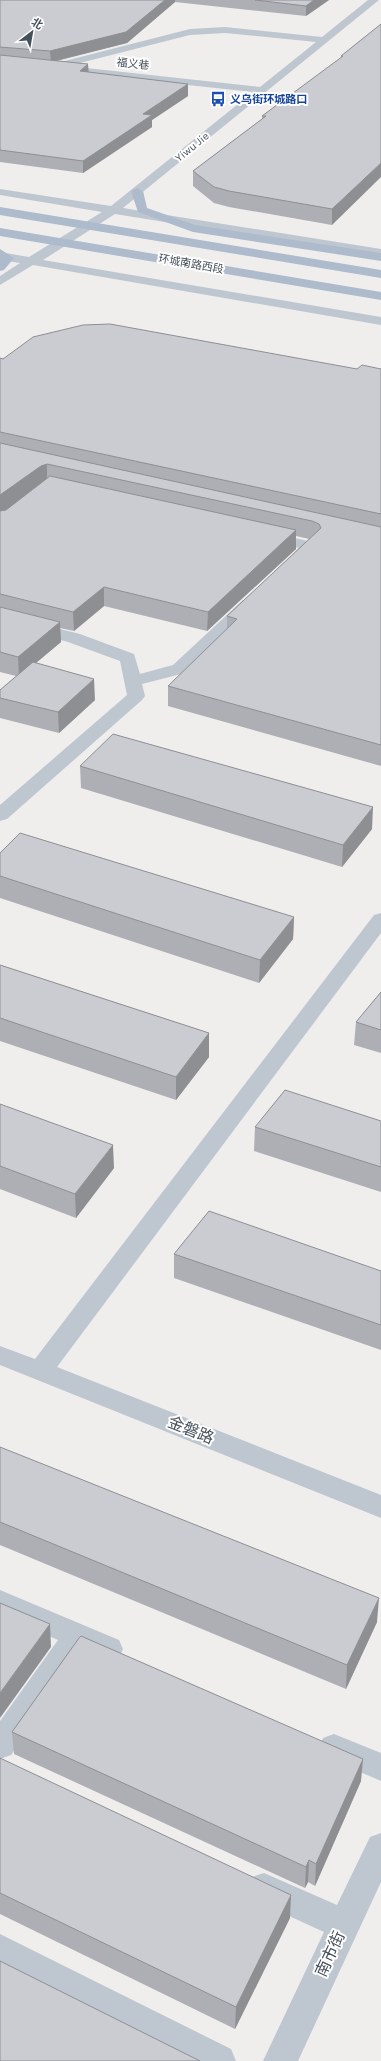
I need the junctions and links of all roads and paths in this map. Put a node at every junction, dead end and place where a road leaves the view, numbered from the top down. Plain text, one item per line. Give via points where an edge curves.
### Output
1 (374, 0) edge
2 (325, 40) junction
3 (263, 90) junction
4 (137, 191) junction
5 (0, 192) edge
6 (113, 210) junction
7 (0, 211) edge
8 (168, 219) junction
9 (88, 225) junction
10 (0, 232) edge
11 (61, 242) junction
12 (381, 253) edge
13 (381, 257) edge
14 (2, 259) edge
15 (32, 262) junction
16 (381, 274) edge
17 (0, 281) edge
18 (381, 296) edge
19 (381, 321) edge
20 (256, 534) edge
21 (282, 573) edge
22 (259, 594) edge
23 (0, 619) edge
24 (133, 681) junction
25 (0, 815) edge
26 (381, 919) edge
27 (0, 1355) edge
28 (41, 1370) junction
29 (381, 1507) edge
30 (0, 1602) edge
31 (78, 1636) junction
32 (136, 1661) edge
33 (309, 1736) edge
34 (5, 1760) edge
35 (381, 1767) edge
36 (381, 1847) edge
37 (236, 1875) edge
38 (344, 1925) junction
39 (0, 1950) edge
40 (219, 2061) edge
41 (280, 2061) edge

1 - 2 street, Yiwu Jie
2 - 3 street, Yiwu Jie
2 - 3 street, 福义巷 via 225,30 190,32 49,67
3 - 4 street, Yiwu Jie
4 - 6 street, Yiwu Jie
4 - 8 main road via 142,210
5 - 6 street
6 - 8 street
6 - 9 street, Yiwu Jie
7 - 9 main road, 环城南路西段
8 - 12 street
8 - 13 main road via 194,228
9 - 11 street, Yiwu Jie
9 - 16 main road, 环城南路西段
10 - 11 main road, 环城南路西段
11 - 15 street, Yiwu Jie
11 - 18 main road, 环城南路西段
14 - 15 street
15 - 17 street, Yiwu Jie
15 - 19 street
20 - 21 street via 311,546
22 - 24 street via 179,669
23 - 24 street via 74,638 128,658
24 - 25 street via 136,696
26 - 28 street
27 - 28 street, 金磐路
28 - 29 street, 金磐路
30 - 31 street
31 - 32 street
31 - 34 street
33 - 35 street
36 - 38 street, 南市街
37 - 38 street
38 - 41 street, 南市街
39 - 40 street

